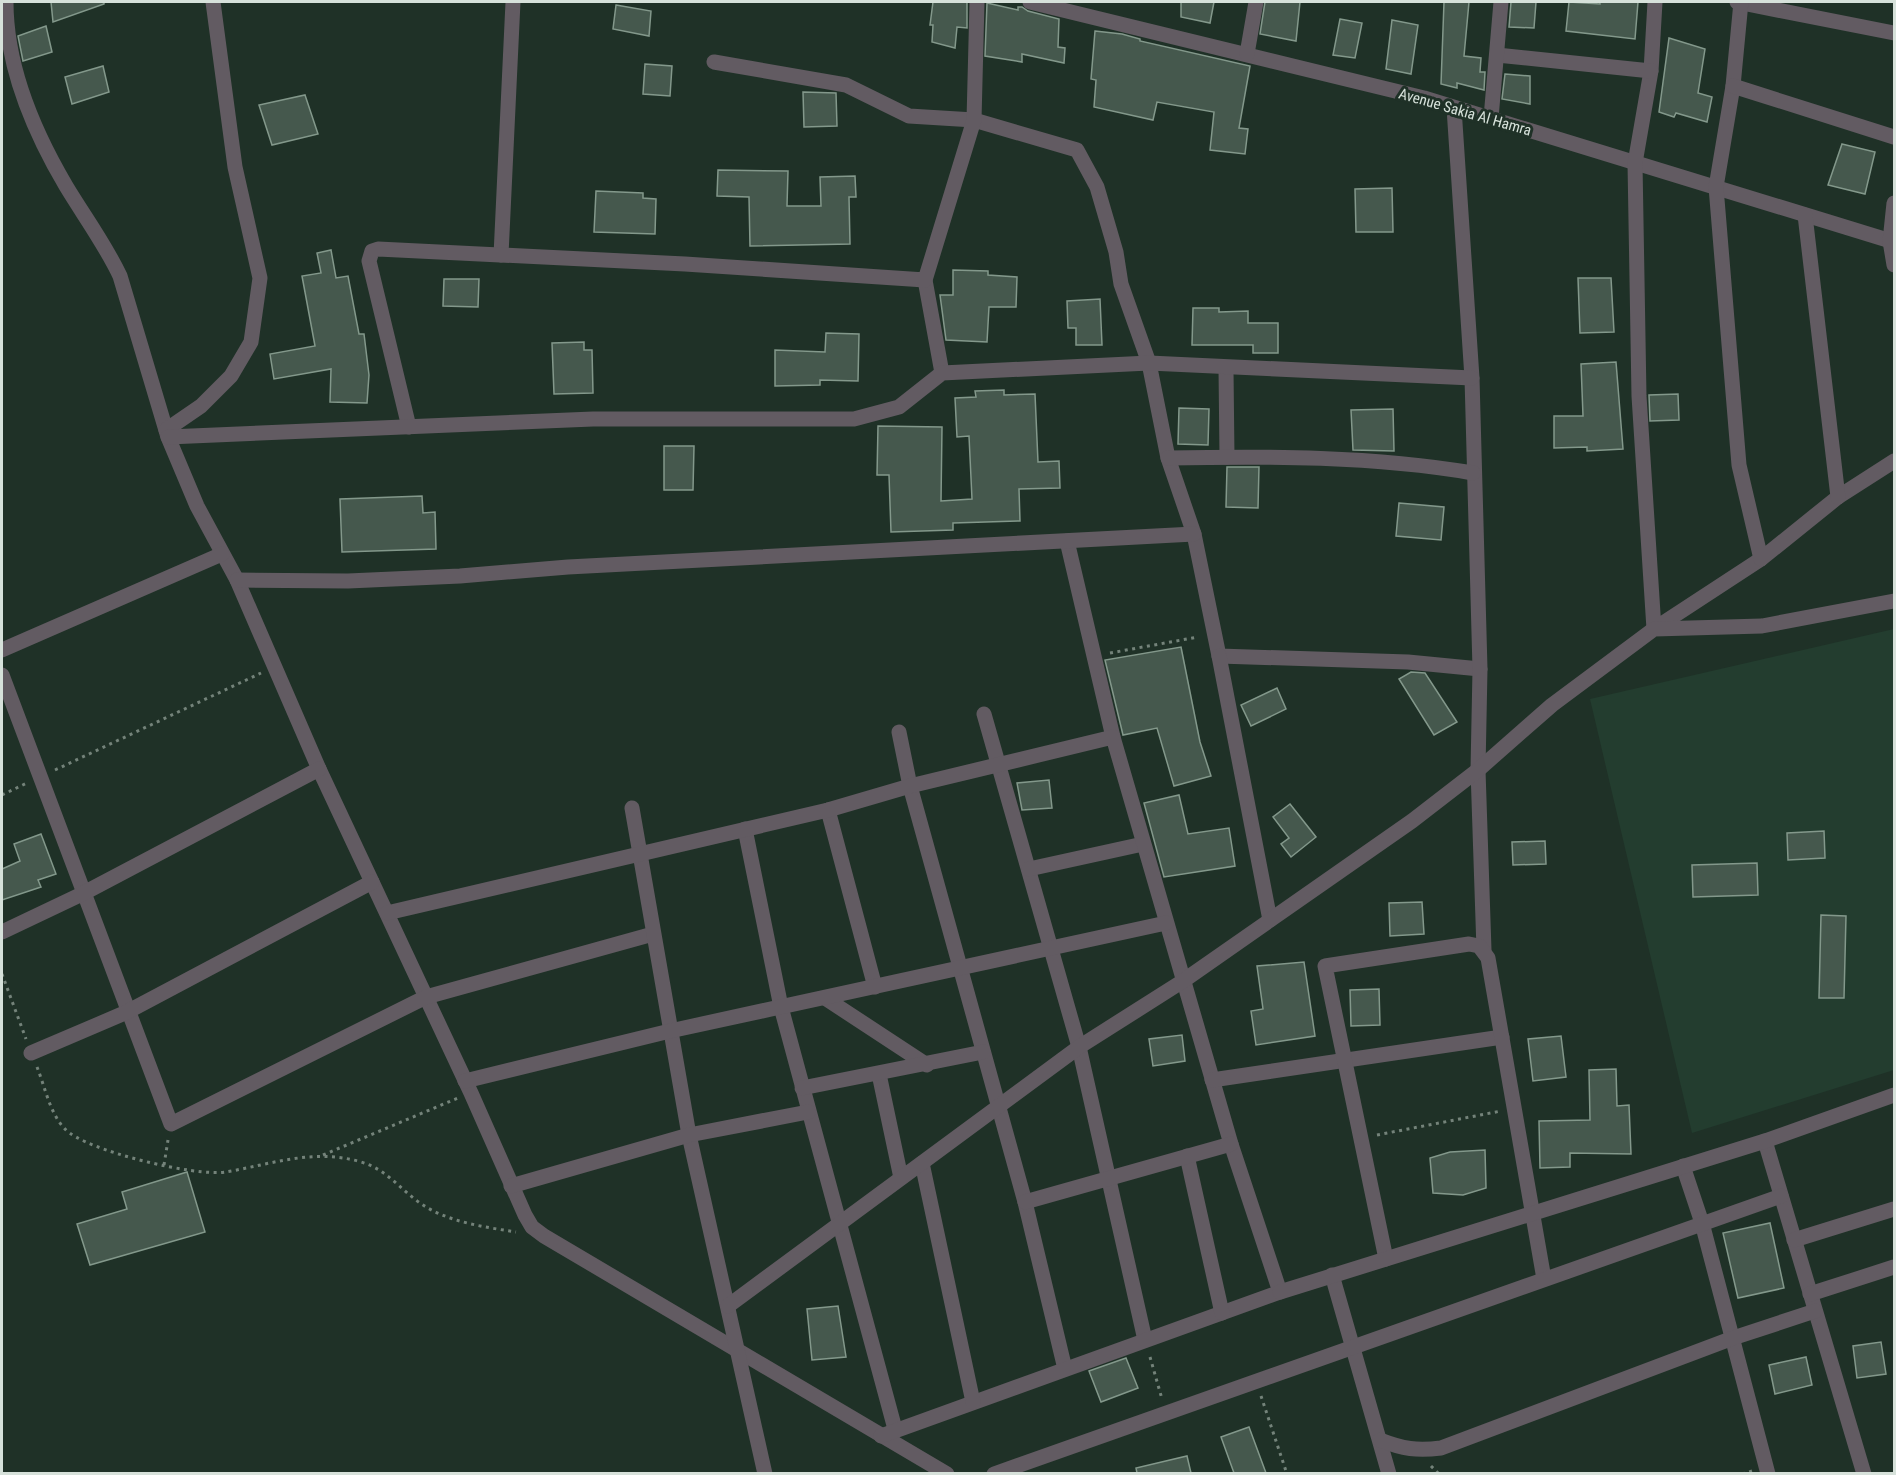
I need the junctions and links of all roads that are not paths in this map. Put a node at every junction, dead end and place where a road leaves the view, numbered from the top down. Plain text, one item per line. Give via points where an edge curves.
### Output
1 (6, 2) edge
2 (213, 2) edge
3 (513, 2) edge
4 (977, 2) edge
5 (1030, 2) edge
6 (1256, 2) edge
7 (1501, 2) edge
8 (1655, 2) edge
9 (1740, 2) edge
10 (1894, 33) edge
11 (1247, 54) junction
12 (1497, 55) junction
13 (714, 62) dead end
14 (1652, 71) junction
15 (1733, 86) junction
16 (1454, 108) junction
17 (1491, 118) junction
18 (974, 120) junction
19 (1894, 137) edge
20 (1635, 163) junction
21 (1716, 187) junction
22 (1894, 203) edge
23 (1805, 215) junction
24 (1892, 241) edge
25 (501, 255) junction
26 (1894, 264) edge
27 (925, 280) junction
28 (1149, 363) junction
29 (1226, 369) junction
30 (942, 373) junction
31 (1472, 378) junction
32 (409, 427) junction
33 (167, 434) junction
34 (1227, 457) junction
35 (1168, 458) junction
36 (1894, 461) edge
37 (1473, 473) junction
38 (1838, 496) junction
39 (1194, 534) junction
40 (1067, 541) junction
41 (222, 554) junction
42 (1761, 559) junction
43 (237, 580) junction
44 (1894, 601) edge
45 (1654, 629) junction
46 (2, 650) edge
47 (1219, 656) junction
48 (1480, 669) junction
49 (2, 675) edge
50 (984, 714) dead end
51 (898, 732) dead end
52 (1113, 737) junction
53 (1000, 764) junction
54 (319, 769) junction
55 (1478, 770) junction
56 (910, 786) junction
57 (632, 808) dead end
58 (828, 810) junction
59 (745, 829) junction
60 (1143, 844) junction
61 (641, 855) junction
62 (1029, 869) junction
63 (372, 882) junction
64 (82, 894) junction
65 (387, 913) junction
66 (1270, 920) junction
67 (1166, 923) junction
68 (2, 932) edge
69 (653, 934) junction
70 (1052, 949) junction
71 (1484, 950) junction
72 (960, 969) junction
73 (1183, 981) junction
74 (875, 987) junction
75 (426, 997) junction
76 (825, 998) junction
77 (781, 1007) junction
78 (127, 1012) junction
79 (670, 1031) junction
80 (1502, 1037) junction
81 (1079, 1047) junction
82 (983, 1052) junction
83 (31, 1053) road end
84 (1345, 1060) junction
85 (927, 1065) junction
86 (879, 1074) junction
87 (1212, 1080) junction
88 (468, 1087) junction
89 (802, 1088) junction
90 (1894, 1095) edge
91 (998, 1106) junction
92 (808, 1112) junction
93 (689, 1135) junction
94 (1764, 1141) junction
95 (1231, 1144) junction
96 (1187, 1156) junction
97 (922, 1163) junction
98 (1683, 1167) junction
99 (902, 1178) junction
100 (1110, 1178) junction
101 (511, 1186) junction
102 (1781, 1196) junction
103 (1025, 1202) junction
104 (1894, 1209) edge
105 (1533, 1213) junction
106 (1702, 1223) junction
107 (838, 1224) junction
108 (1794, 1240) junction
109 (1386, 1259) junction
110 (1894, 1267) edge
111 (1332, 1275) junction
112 (1544, 1279) junction
113 (1281, 1292) junction
114 (1810, 1294) junction
115 (728, 1306) junction
116 (1815, 1311) junction
117 (1222, 1312) junction
118 (1733, 1338) junction
119 (1145, 1340) junction
120 (1352, 1346) junction
121 (738, 1352) junction
122 (1065, 1369) junction
123 (973, 1402) junction
124 (888, 1432) junction
125 (1380, 1440) junction
126 (765, 1473) edge
127 (947, 1473) edge
128 (994, 1473) edge
129 (1389, 1473) edge
130 (1768, 1473) edge
131 (1864, 1473) edge

1 - 33 street via 10,59 25,101 66,185 120,276
2 - 33 street via 235,167 260,278 251,342 231,376
3 - 25 street
4 - 18 street
5 - 11 street, Avenue Sakia Al Hamra
6 - 11 street
7 - 12 street
8 - 14 street
9 - 10 street
9 - 15 street
11 - 16 street, Avenue Sakia Al Hamra
12 - 14 street
12 - 17 street
13 - 18 street via 846,85 909,116
14 - 20 street
15 - 19 street
15 - 21 street
16 - 17 street, Avenue Sakia Al Hamra
16 - 31 street
17 - 20 street, Avenue Sakia Al Hamra
18 - 27 street
18 - 28 street via 1077,150 1097,187 1121,284
20 - 21 street, Avenue Sakia Al Hamra
20 - 45 street via 1640,396
21 - 23 street, Avenue Sakia Al Hamra
21 - 42 street via 1739,465
22 - 24 street
23 - 24 street, Avenue Sakia Al Hamra
23 - 38 street
24 - 26 street
25 - 27 street
25 - 32 street via 372,251
27 - 30 street
28 - 29 street
28 - 30 street
28 - 35 street
29 - 31 street
29 - 34 street
30 - 32 street via 898,407 854,419 593,419
31 - 37 street
32 - 33 street
33 - 41 street
34 - 35 street
34 - 37 street via 1413,463
35 - 39 street
36 - 38 street
37 - 48 street
38 - 42 street
39 - 40 street
39 - 47 street
40 - 43 street via 460,576
40 - 52 street
41 - 43 street
41 - 46 street
42 - 45 street
43 - 54 street
44 - 45 street via 1762,626
45 - 55 street via 1552,705
47 - 48 street via 1408,662
47 - 66 street
48 - 55 street
49 - 64 street
50 - 53 street
51 - 56 street
52 - 53 street
52 - 60 street
53 - 56 street
53 - 62 street
54 - 63 street
54 - 64 street
55 - 66 street
55 - 71 street
56 - 58 street
56 - 72 street
57 - 61 street
58 - 59 street
58 - 74 street
59 - 61 street
59 - 77 street
60 - 62 street
60 - 67 street
61 - 65 street
61 - 69 street
62 - 70 street
63 - 65 street
63 - 78 street
64 - 68 street
64 - 78 street
65 - 75 street
66 - 73 street
67 - 70 street
67 - 73 street
69 - 75 street
69 - 79 street
70 - 72 street
70 - 81 street
71 - 80 street
71 - 84 street via 1468,944 1325,966
72 - 74 street
72 - 82 street
73 - 81 street
73 - 87 street
74 - 76 street
75 - 78 street via 171,1124
75 - 88 street
76 - 77 street
76 - 85 street
77 - 79 street
77 - 89 street
78 - 83 street
79 - 88 street
79 - 93 street
80 - 84 street
80 - 105 street
81 - 91 street
81 - 100 street
82 - 85 street
82 - 91 street
84 - 87 street
84 - 109 street
85 - 86 street
86 - 89 street
86 - 99 street
87 - 95 street
88 - 101 street
89 - 92 street
90 - 94 street
91 - 97 street
91 - 103 street
92 - 93 street
92 - 107 street
93 - 101 street
93 - 115 street
94 - 98 street
94 - 102 street
95 - 96 street
95 - 113 street
96 - 100 street
96 - 117 street
97 - 99 street
97 - 123 street
98 - 105 street
98 - 106 street
99 - 107 street
100 - 103 street
100 - 119 street
101 - 121 street via 532,1227 544,1236
102 - 106 street
102 - 108 street
103 - 122 street
104 - 108 street
105 - 109 street
105 - 112 street
106 - 112 street
106 - 118 street
107 - 115 street
107 - 124 street
108 - 114 street
109 - 111 street
110 - 114 street
111 - 113 street
111 - 120 street
112 - 120 street
113 - 117 street
114 - 116 street
115 - 121 street
116 - 118 street
116 - 131 street
117 - 119 street
118 - 125 street via 1441,1448 1417,1451
118 - 130 street
119 - 122 street
120 - 125 street
120 - 128 street
121 - 124 street
121 - 126 street
122 - 123 street
123 - 124 street
124 - 127 street
125 - 129 street

